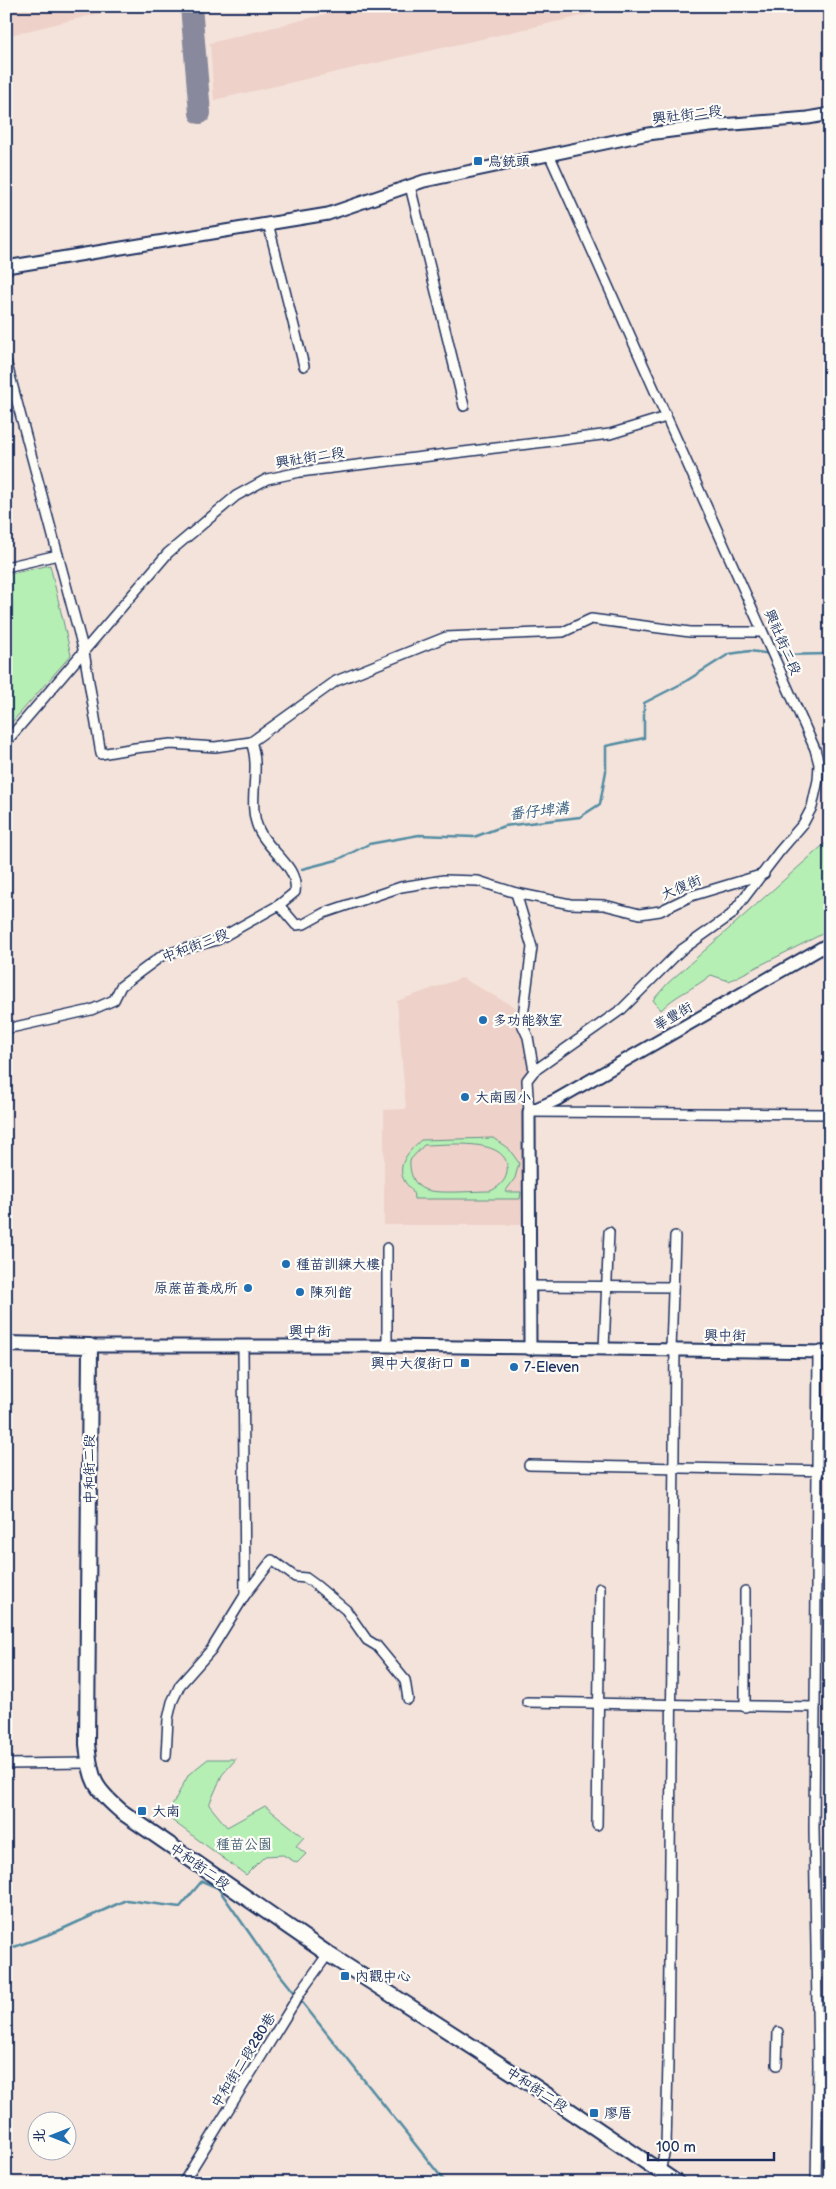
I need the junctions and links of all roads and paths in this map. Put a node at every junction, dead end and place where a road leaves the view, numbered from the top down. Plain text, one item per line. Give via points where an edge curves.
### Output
1 (830, 114) edge
2 (549, 154) junction
3 (410, 186) junction
4 (268, 223) junction
5 (6, 267) edge
6 (6, 361) edge
7 (304, 366) dead end
8 (464, 406) dead end
9 (666, 417) junction
10 (58, 555) junction
11 (6, 568) edge
12 (762, 632) junction
13 (84, 652) junction
14 (6, 742) edge
15 (251, 742) junction
16 (764, 874) junction
17 (516, 893) junction
18 (279, 906) junction
19 (830, 943) edge
20 (6, 1029) edge
21 (534, 1071) junction
22 (529, 1112) junction
23 (830, 1114) edge
24 (609, 1232) dead end
25 (675, 1236) dead end
26 (387, 1248) dead end
27 (530, 1286) junction
28 (607, 1286) junction
29 (673, 1287) junction
30 (6, 1344) edge
31 (90, 1346) junction
32 (242, 1346) junction
33 (387, 1346) junction
34 (530, 1349) junction
35 (604, 1349) junction
36 (673, 1349) junction
37 (824, 1352) edge
38 (529, 1465) dead end
39 (673, 1468) junction
40 (818, 1471) junction
41 (830, 1471) edge
42 (600, 1588) dead end
43 (745, 1591) dead end
44 (245, 1595) junction
45 (408, 1698) dead end
46 (527, 1702) dead end
47 (598, 1704) junction
48 (670, 1705) junction
49 (745, 1706) junction
50 (815, 1707) junction
51 (166, 1756) dead end
52 (89, 1763) junction
53 (6, 1764) edge
54 (597, 1825) dead end
55 (328, 1954) junction
56 (778, 2032) dead end
57 (777, 2065) dead end
58 (669, 2179) edge
59 (183, 2183) edge
60 (816, 2183) edge

1 - 2 street, 興社街二段 via 648,134
2 - 3 street, 興社街二段
2 - 9 street, 興社街二段
3 - 4 street, 興社街二段 via 328,214
3 - 8 street
4 - 5 street, 興社街二段
4 - 7 street
6 - 10 street
9 - 12 street, 興社街二段
9 - 13 street, 興社街二段 via 610,434 300,472 267,479 236,496 168,553
10 - 11 street
10 - 13 street
12 - 15 street via 690,632 591,619 563,632 446,637 336,681
12 - 16 street, 興社街二段 via 819,764 812,807 803,824
13 - 14 street, 興社街二段
13 - 15 street via 101,754 171,744 215,747
15 - 18 street, 中和街三段 via 255,752 254,809 259,830 296,882 295,892
16 - 17 street, 大復街 via 691,896 660,911 640,914 604,905 570,904
16 - 21 street via 731,915 680,951 622,1009
17 - 18 street, 大復街 via 478,881 444,880 364,898 296,925
17 - 21 street via 532,947 522,1024 528,1037
18 - 20 street, 中和街三段 via 217,940 163,955 121,986 114,1000 91,1010
19 - 22 street, 華豐街 via 556,1100
21 - 22 street via 527,1080
22 - 23 street
22 - 27 street
24 - 28 street
25 - 29 street
26 - 33 street
27 - 28 street
27 - 34 street
28 - 29 street
28 - 35 street
29 - 36 street
30 - 31 main road
31 - 32 street, 興中街
31 - 52 main road, 中和街二段
32 - 33 street, 興中街
32 - 44 street
33 - 34 street, 興中街
34 - 35 street, 興中街
35 - 36 street, 興中街
36 - 37 street, 興中街
36 - 39 street
37 - 40 street
38 - 39 street
39 - 40 street
39 - 48 street
40 - 41 street
40 - 50 street
42 - 47 street
43 - 49 street
44 - 45 street via 272,1560 295,1577 306,1578 339,1603 367,1640 388,1658 405,1680
44 - 51 street via 211,1650 180,1685 168,1719
46 - 47 street
47 - 48 street
47 - 54 street
48 - 49 street
48 - 58 street via 666,2146
49 - 50 street
50 - 60 street
52 - 53 street
52 - 55 main road, 中和街二段 via 94,1784 122,1812
55 - 58 main road, 中和街二段 via 532,2084
55 - 59 street, 中和街二段280巷 via 302,1990
56 - 57 street

